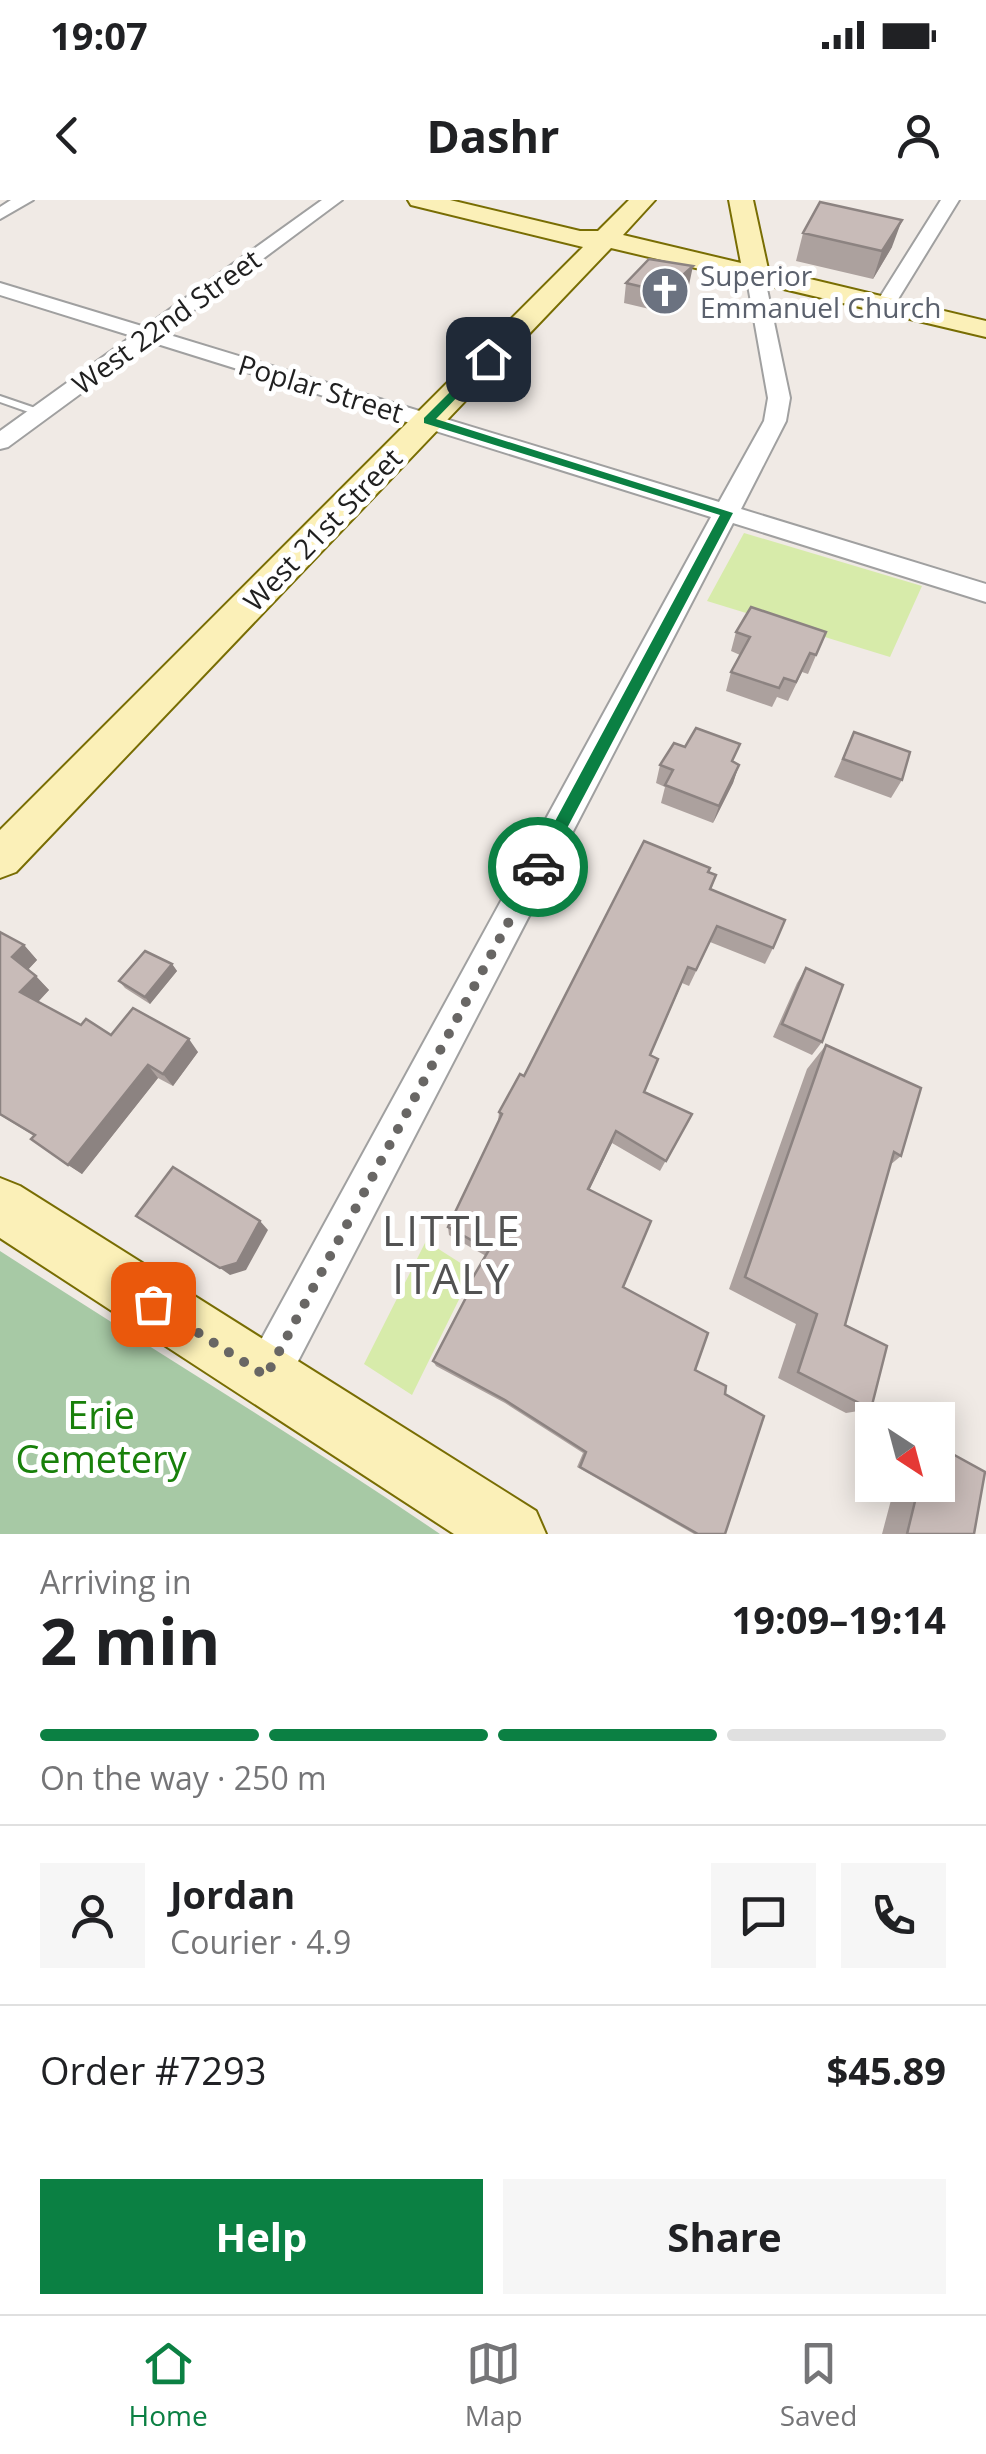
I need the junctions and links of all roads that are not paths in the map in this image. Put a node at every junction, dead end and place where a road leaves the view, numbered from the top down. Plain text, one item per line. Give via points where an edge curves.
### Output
1 (24, 200) edge
2 (333, 200) edge
3 (420, 200) edge
4 (468, 200) edge
5 (643, 200) edge
6 (741, 200) edge
7 (950, 200) edge
8 (0, 214) edge
9 (606, 238) junction
10 (756, 274) junction
11 (0, 289) edge
12 (885, 305) junction
13 (986, 329) edge
14 (148, 334) junction
15 (0, 400) edge
16 (40, 413) junction
17 (428, 421) junction
18 (0, 442) edge
19 (727, 513) junction
20 (986, 593) edge
21 (0, 859) edge
22 (0, 1206) edge
23 (266, 1376) junction
24 (513, 1534) edge

1 - 8 street
2 - 14 street, West 22nd Street
3 - 9 street via 580,238
4 - 9 street
5 - 9 street, West 21st Street
6 - 10 street
7 - 12 street
9 - 10 street
9 - 17 street, West 21st Street
10 - 12 street
10 - 19 street via 779,409
11 - 14 street, Poplar Street
12 - 13 street
14 - 16 street, West 22nd Street
14 - 17 street, Poplar Street
15 - 16 lane
16 - 18 street, West 22nd Street
17 - 19 street, Poplar Street
17 - 21 street, West 21st Street
19 - 20 street, Poplar Street
19 - 23 street
22 - 23 street
23 - 24 street

